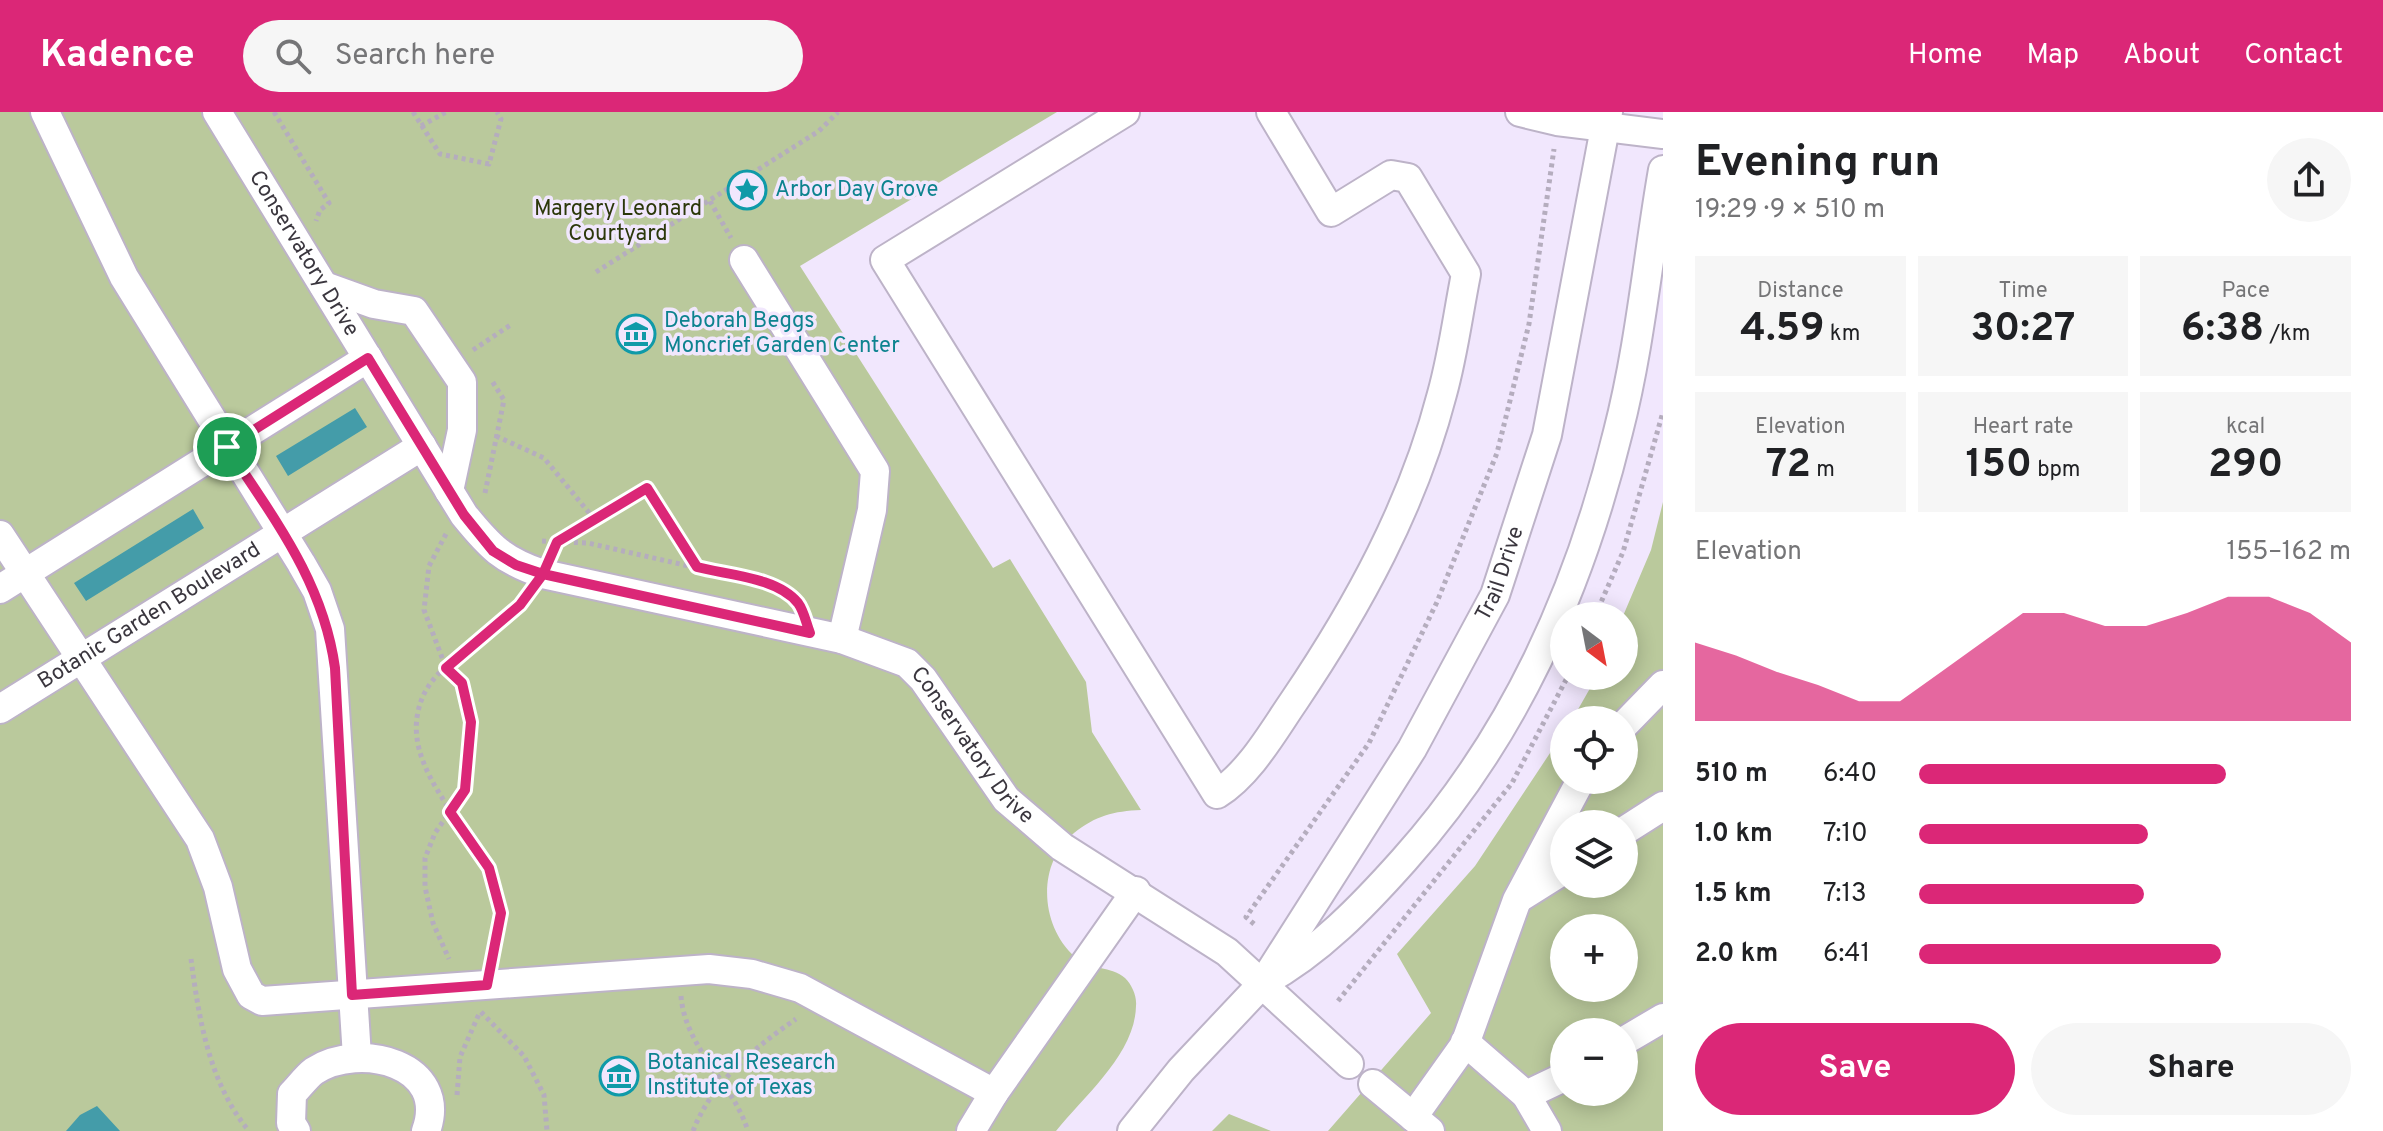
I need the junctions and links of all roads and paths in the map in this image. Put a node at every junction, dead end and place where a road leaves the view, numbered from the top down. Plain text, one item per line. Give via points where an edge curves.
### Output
1 (45, 112) edge
2 (217, 112) edge
3 (274, 112) edge
4 (413, 112) edge
5 (446, 112) edge
6 (497, 112) edge
7 (838, 112) edge
8 (1125, 112) edge
9 (1271, 112) edge
10 (1520, 112) edge
11 (1607, 120) edge
12 (1557, 121) junction
13 (421, 126) junction
14 (1663, 134) edge
15 (1663, 170) edge
16 (710, 201) junction
17 (317, 228) dead end
18 (744, 260) joint
19 (596, 272) dead end
20 (324, 286) junction
21 (512, 324) dead end
22 (473, 350) dead end
23 (368, 358) junction
24 (489, 376) dead end
25 (1663, 412) edge
26 (496, 436) junction
27 (422, 446) junction
28 (227, 447) junction
29 (449, 491) junction
30 (475, 507) junction
31 (595, 520) junction
32 (283, 533) junction
33 (0, 535) edge
34 (533, 542) dead end
35 (557, 542) junction
36 (697, 567) junction
37 (26, 572) junction
38 (543, 574) junction
39 (0, 589) edge
40 (1601, 602) edge
41 (810, 633) junction
42 (842, 639) junction
43 (83, 657) junction
44 (446, 668) junction
45 (1663, 685) edge
46 (1561, 690) edge
47 (0, 709) edge
48 (1638, 711) edge
49 (1574, 794) edge
50 (1663, 806) edge
51 (450, 812) junction
52 (1638, 822) edge
53 (1550, 879) edge
54 (1136, 891) junction
55 (1517, 900) junction
56 (1254, 924) dead end
57 (191, 959) dead end
58 (680, 971) junction
59 (1263, 983) junction
60 (476, 986) junction
61 (352, 995) junction
62 (823, 999) junction
63 (1338, 1001) dead end
64 (480, 1015) junction
65 (1663, 1018) edge
66 (1638, 1033) edge
67 (1465, 1042) junction
68 (357, 1057) junction
69 (1349, 1064) dead end
70 (723, 1081) junction
71 (1373, 1084) dead end
72 (1550, 1084) edge
73 (994, 1093) junction
74 (1526, 1095) junction
75 (457, 1098) dead end
76 (1421, 1124) edge
77 (249, 1131) edge
78 (296, 1131) edge
79 (426, 1131) edge
80 (547, 1131) edge
81 (693, 1131) edge
82 (748, 1131) edge
83 (971, 1131) edge
84 (1132, 1131) edge
85 (1547, 1131) edge

1 - 28 street via 124,277
2 - 20 street, Conservatory Drive
3 - 17 path via 329,203 320,210
4 - 13 path
5 - 13 path
6 - 13 path via 501,119 489,164 440,154
7 - 16 path via 819,131
8 - 9 street via 885,260 1217,794 1235,783 1277,727 1376,568 1442,394 1466,274 1408,178 1391,175 1331,212
10 - 12 street
11 - 12 street
11 - 14 street
11 - 59 street, Trail Drive via 1547,435 1495,595 1412,749
12 - 56 path via 1529,324 1497,453 1437,602 1369,743 1246,917
15 - 59 street, Trail Drive via 1619,429 1566,596 1529,677 1493,746 1446,812 1370,898 1298,964
16 - 18 path
16 - 19 path
18 - 42 street via 875,471 872,510
20 - 23 street, Conservatory Drive
20 - 29 street via 414,311 462,382 462,430
21 - 22 path
23 - 27 street, Conservatory Drive
23 - 28 street
24 - 26 path via 504,400
25 - 40 path via 1623,552
26 - 30 path
26 - 31 path via 544,458
27 - 29 street, Conservatory Drive
27 - 32 street, Botanic Garden Boulevard
28 - 32 street
28 - 37 street
29 - 30 street, Conservatory Drive
30 - 38 street, Conservatory Drive via 493,551
30 - 44 path via 439,542 429,566 424,610
31 - 35 path
31 - 36 path via 647,488
32 - 43 street, Botanic Garden Boulevard
32 - 61 street via 317,591 330,629
33 - 37 street
34 - 35 path
35 - 36 path via 588,543
35 - 38 path
36 - 41 path via 772,585 800,605
37 - 39 street
37 - 43 street
38 - 41 street, Conservatory Drive
38 - 44 path via 520,605
41 - 42 street, Conservatory Drive
42 - 54 street, Conservatory Drive via 907,663 1006,799 1062,847
43 - 47 street, Botanic Garden Boulevard
43 - 61 street via 200,839 218,887 237,969 251,995 262,1001
44 - 51 path via 462,683 471,722 465,790
44 - 51 path via 424,694 417,730 424,762
45 - 48 street
46 - 63 path via 1512,783
49 - 55 street
50 - 52 street
51 - 60 path via 489,868 501,913
51 - 60 path via 425,858 425,887 433,923
53 - 55 street
54 - 59 street, Conservatory Drive
54 - 73 street
55 - 67 street
57 - 77 path via 200,1030
58 - 60 street
58 - 62 street via 752,974
58 - 70 path via 682,1009 693,1039
59 - 69 street, Conservatory Drive
59 - 84 street, Trail Drive
60 - 61 street
60 - 64 path
60 - 64 path
61 - 68 street
62 - 70 path via 758,1045
62 - 73 street
64 - 75 path via 460,1057
64 - 80 path via 524,1056 544,1095
65 - 66 street
67 - 74 street
67 - 76 street
68 - 78 street via 313,1072 292,1094 291,1123
68 - 79 street via 389,1061 414,1074 431,1116
70 - 81 path
70 - 82 path via 742,1110
71 - 76 street
72 - 74 street
73 - 83 street
74 - 85 street

